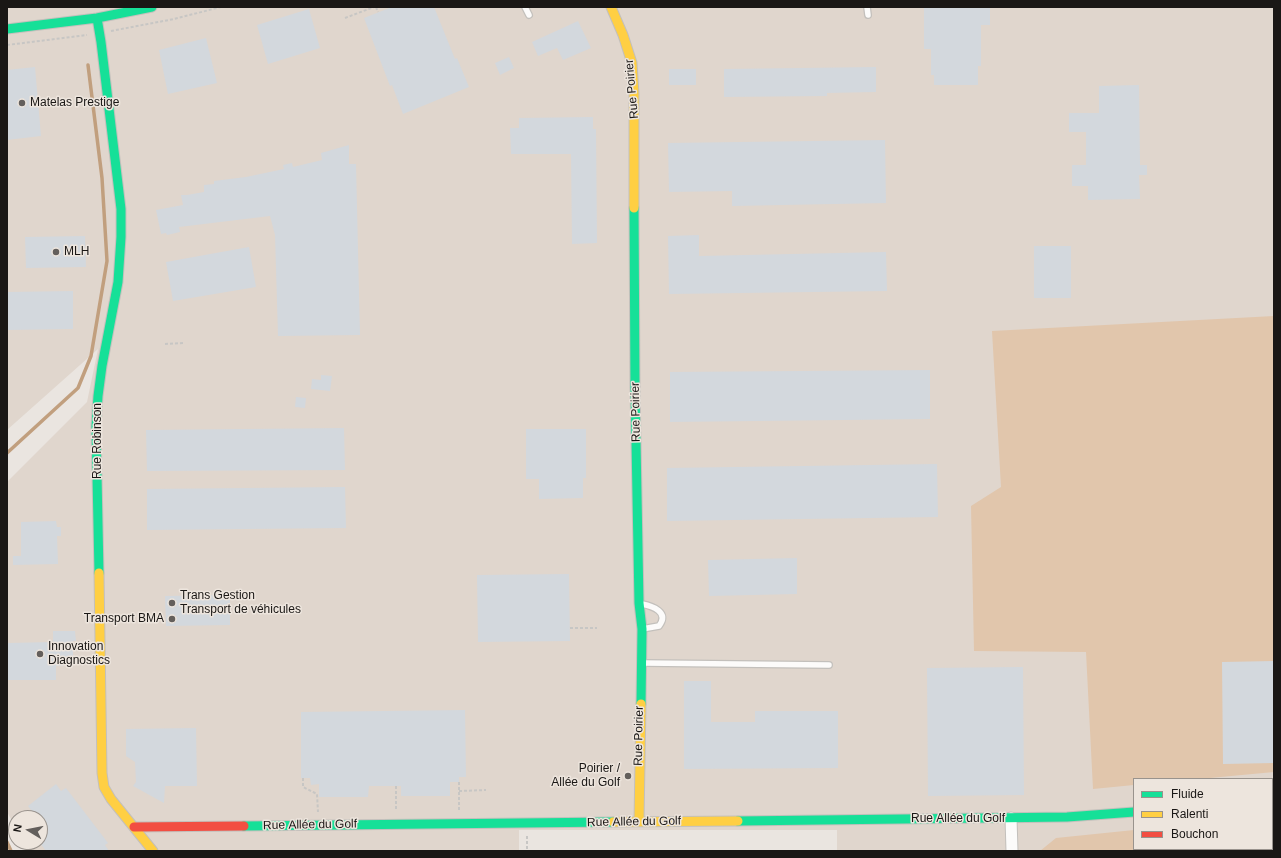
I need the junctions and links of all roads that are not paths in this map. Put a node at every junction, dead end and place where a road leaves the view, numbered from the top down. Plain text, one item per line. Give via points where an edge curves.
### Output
1 (152, 7) edge
2 (525, 7) edge
3 (611, 7) edge
4 (867, 7) edge
5 (868, 14) dead end
6 (529, 15) dead end
7 (97, 18) junction
8 (7, 29) edge
9 (640, 603) junction
10 (642, 629) junction
11 (641, 663) junction
12 (828, 665) dead end
13 (1133, 812) edge
14 (1011, 818) junction
15 (638, 821) junction
16 (134, 827) junction
17 (153, 851) edge
18 (1012, 851) edge

1 - 7 street
2 - 6 lane
3 - 9 street, Rue Poirier via 632,63 634,94 635,387
4 - 5 lane
7 - 8 street
7 - 16 street, Rue Robinson via 121,210 118,282 100,381 96,427 102,774 104,788
9 - 10 street, Rue Poirier
9 - 10 lane via 654,607 663,616 659,626
10 - 11 street, Rue Poirier
11 - 12 lane
11 - 15 street, Rue Poirier
13 - 14 street, Rue Allée du Golf
14 - 15 street, Rue Allée du Golf
14 - 18 street
15 - 16 street, Rue Allée du Golf
16 - 17 street, Rue Robinson

